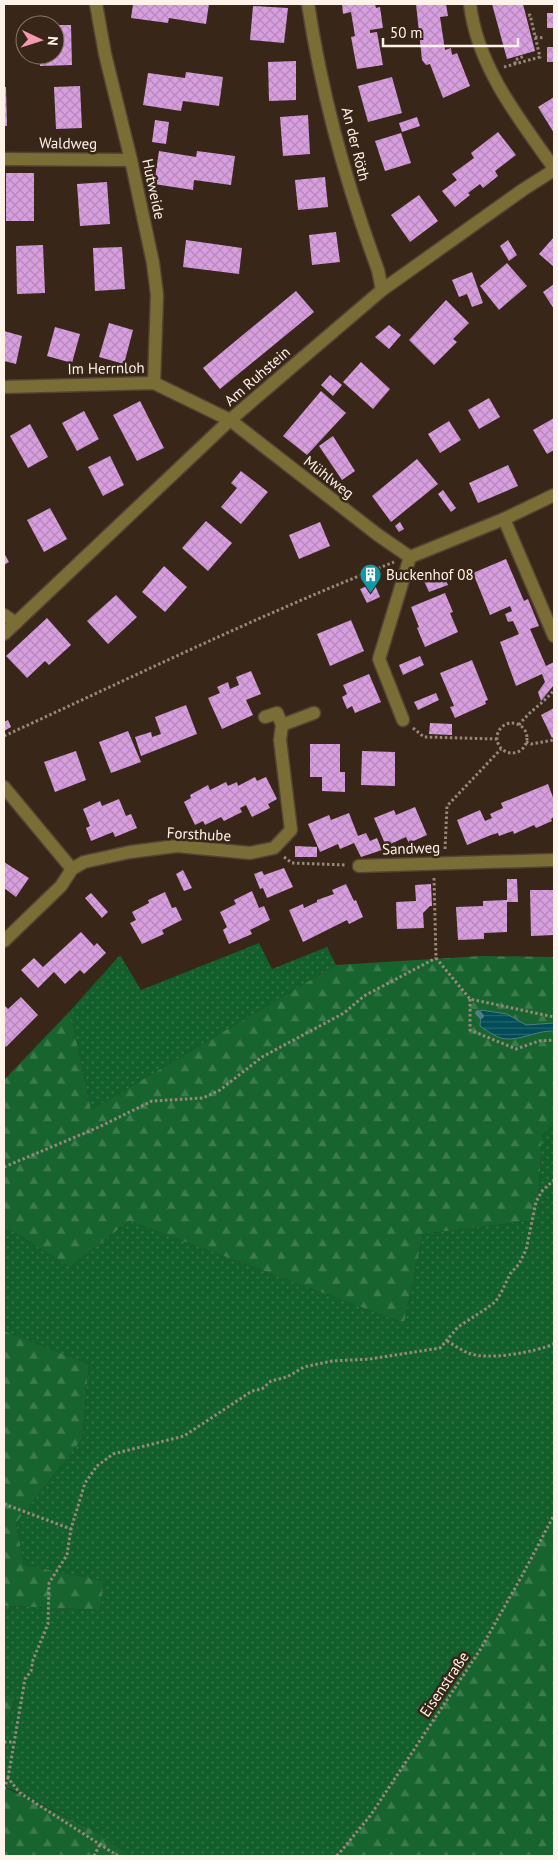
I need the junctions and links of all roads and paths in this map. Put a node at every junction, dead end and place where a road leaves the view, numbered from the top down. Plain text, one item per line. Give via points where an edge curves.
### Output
1 (96, 4) edge
2 (308, 4) edge
3 (470, 4) edge
4 (526, 16) dead end
5 (535, 37) junction
6 (544, 38) dead end
7 (524, 56) dead end
8 (516, 64) junction
9 (499, 68) dead end
10 (4, 158) edge
11 (131, 160) junction
12 (554, 169) edge
13 (382, 290) junction
14 (154, 383) junction
15 (4, 387) edge
16 (230, 420) junction
17 (554, 495) edge
18 (504, 518) junction
19 (410, 557) junction
20 (397, 561) dead end
21 (4, 615) edge
22 (16, 623) junction
23 (4, 634) edge
24 (554, 636) edge
25 (554, 690) edge
26 (314, 713) dead end
27 (266, 717) dead end
28 (403, 720) joint
29 (519, 725) junction
30 (282, 726) junction
31 (4, 736) edge
32 (497, 739) junction
33 (554, 740) edge
34 (526, 742) junction
35 (4, 787) edge
36 (274, 848) junction
37 (554, 860) edge
38 (359, 866) joint
39 (72, 869) junction
40 (4, 941) edge
41 (470, 999) junction
42 (554, 1017) edge
43 (554, 1040) edge
44 (4, 1167) edge
45 (554, 1180) edge
46 (447, 1341) junction
47 (554, 1344) edge
48 (4, 1504) edge
49 (554, 1515) edge
50 (71, 1529) junction
51 (4, 1742) edge
52 (14, 1742) junction
53 (8, 1778) junction
54 (4, 1789) edge
55 (100, 1844) junction
56 (94, 1856) edge
57 (118, 1856) edge
58 (337, 1856) edge

1 - 11 street, Hutweide
2 - 13 street, An der Röth via 339,153
3 - 12 street via 478,40 499,87
4 - 5 path via 530,15
5 - 6 path
5 - 8 path via 540,56
7 - 8 path via 515,60
8 - 9 path
10 - 11 street, Waldweg
11 - 14 street, Hutweide via 157,295
12 - 13 street, Am Ruhstein
13 - 16 street, Am Ruhstein
14 - 15 street, Im Herrnloh
14 - 16 street, Im Herrnloh
16 - 19 street, Mühlweg
16 - 22 street, Am Ruhstein
17 - 18 street
18 - 19 street
18 - 24 street
19 - 28 street via 379,659
20 - 31 path via 219,637
21 - 22 street
22 - 23 street, Am Ruhstein
25 - 29 path
26 - 30 street
27 - 30 street via 277,712
28 - 32 path via 424,737
29 - 32 path via 513,723 502,727
29 - 34 path via 526,733
30 - 36 street via 280,740 291,830
32 - 34 path via 500,748 511,753 521,750
33 - 34 path
35 - 39 street
36 - 38 path via 292,863
36 - 39 street, Forsthube via 250,853 177,846 84,862
37 - 38 street, Sandweg
39 - 40 street via 61,886
41 - 42 path
41 - 43 path via 470,1030 516,1048
41 - 44 path via 436,958 364,996 344,1013 262,1057 220,1090 203,1098 152,1101 99,1128
45 - 46 path via 536,1202 526,1250 502,1293 458,1328
46 - 47 path via 469,1354 497,1356 525,1353
46 - 50 path via 440,1348 304,1367 252,1390 184,1436 113,1454 96,1466 85,1484
48 - 50 path
49 - 58 path, Eisenstraße via 480,1650 370,1816
50 - 52 path via 68,1554 49,1583 48,1624 25,1679
51 - 52 path
52 - 53 path
53 - 54 path
53 - 55 path via 20,1793
55 - 56 path
55 - 57 path

